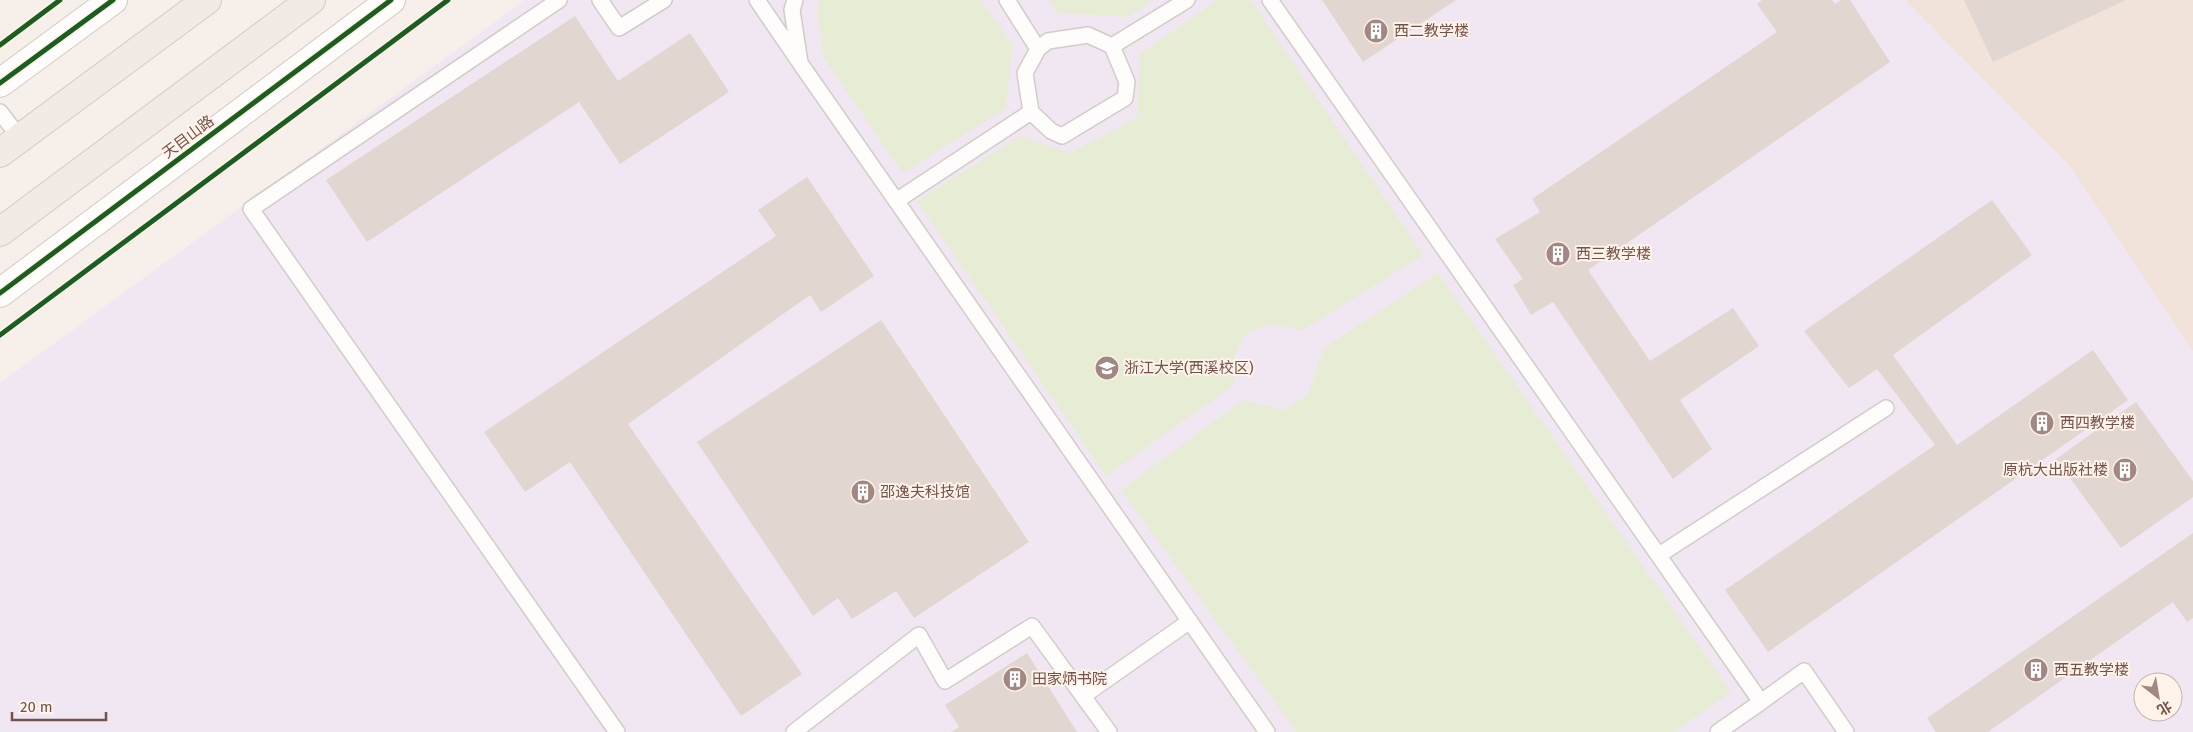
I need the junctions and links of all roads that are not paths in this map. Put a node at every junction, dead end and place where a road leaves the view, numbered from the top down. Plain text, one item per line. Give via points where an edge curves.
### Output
1 (113, 0) edge
2 (207, 0) edge
3 (311, 0) edge
4 (391, 0) edge
5 (559, 0) edge
6 (600, 0) edge
7 (664, 0) edge
8 (756, 0) edge
9 (795, 0) edge
10 (1006, 0) edge
11 (1187, 0) edge
12 (1270, 0) edge
13 (1112, 46) junction
14 (1038, 49) junction
15 (800, 63) junction
16 (0, 83) edge
17 (0, 112) edge
18 (1031, 112) junction
19 (10, 146) edge
20 (896, 201) junction
21 (0, 232) edge
22 (0, 293) edge
23 (1886, 408) dead end
24 (1659, 555) junction
25 (1190, 621) junction
26 (1083, 696) junction
27 (1761, 702) junction
28 (617, 732) edge
29 (794, 732) edge
30 (1109, 732) edge
31 (1267, 732) edge
32 (1718, 732) edge
33 (1846, 732) edge

1 - 16 main road
2 - 19 main road
3 - 21 main road
4 - 22 main road, 天目山路
5 - 28 lane via 251,208
6 - 7 lane via 619,28
8 - 15 lane
9 - 15 lane via 792,10
10 - 14 lane
11 - 13 lane
12 - 24 lane
13 - 14 lane via 1088,35 1048,41
13 - 18 lane via 1127,82 1125,98 1062,136 1051,131
14 - 18 lane via 1025,73
15 - 20 lane
17 - 19 lane
18 - 20 lane
20 - 25 lane
23 - 24 lane
24 - 27 lane
25 - 26 lane
25 - 31 lane
26 - 29 lane via 1032,626 945,681 919,635
26 - 30 lane
27 - 32 lane
27 - 33 lane via 1804,671

